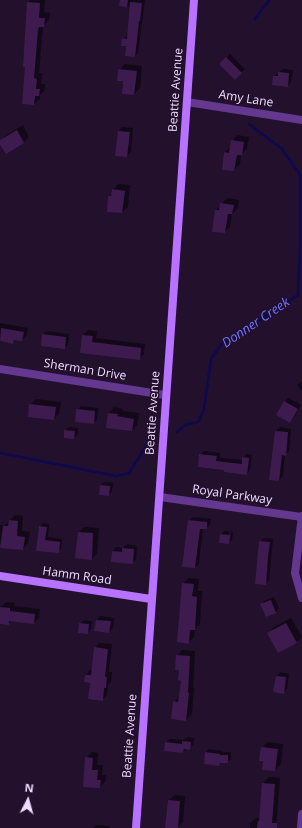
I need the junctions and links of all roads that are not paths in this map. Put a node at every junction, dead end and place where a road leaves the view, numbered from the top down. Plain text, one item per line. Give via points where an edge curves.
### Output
1 (194, 0) edge
2 (187, 102) junction
3 (302, 120) edge
4 (0, 369) edge
5 (166, 395) junction
6 (160, 497) junction
7 (302, 516) edge
8 (0, 576) edge
9 (302, 598) edge
10 (151, 599) junction
11 (302, 814) edge
12 (136, 828) edge
13 (301, 828) edge

1 - 2 street, Beattie Avenue
2 - 3 street, Amy Lane
2 - 5 street, Beattie Avenue
4 - 5 street, Sherman Drive
5 - 6 street, Beattie Avenue
6 - 7 street, Royal Parkway
6 - 10 street, Beattie Avenue
7 - 9 street via 294,573
8 - 10 street, Hamm Road
10 - 12 street, Beattie Avenue
11 - 13 street

